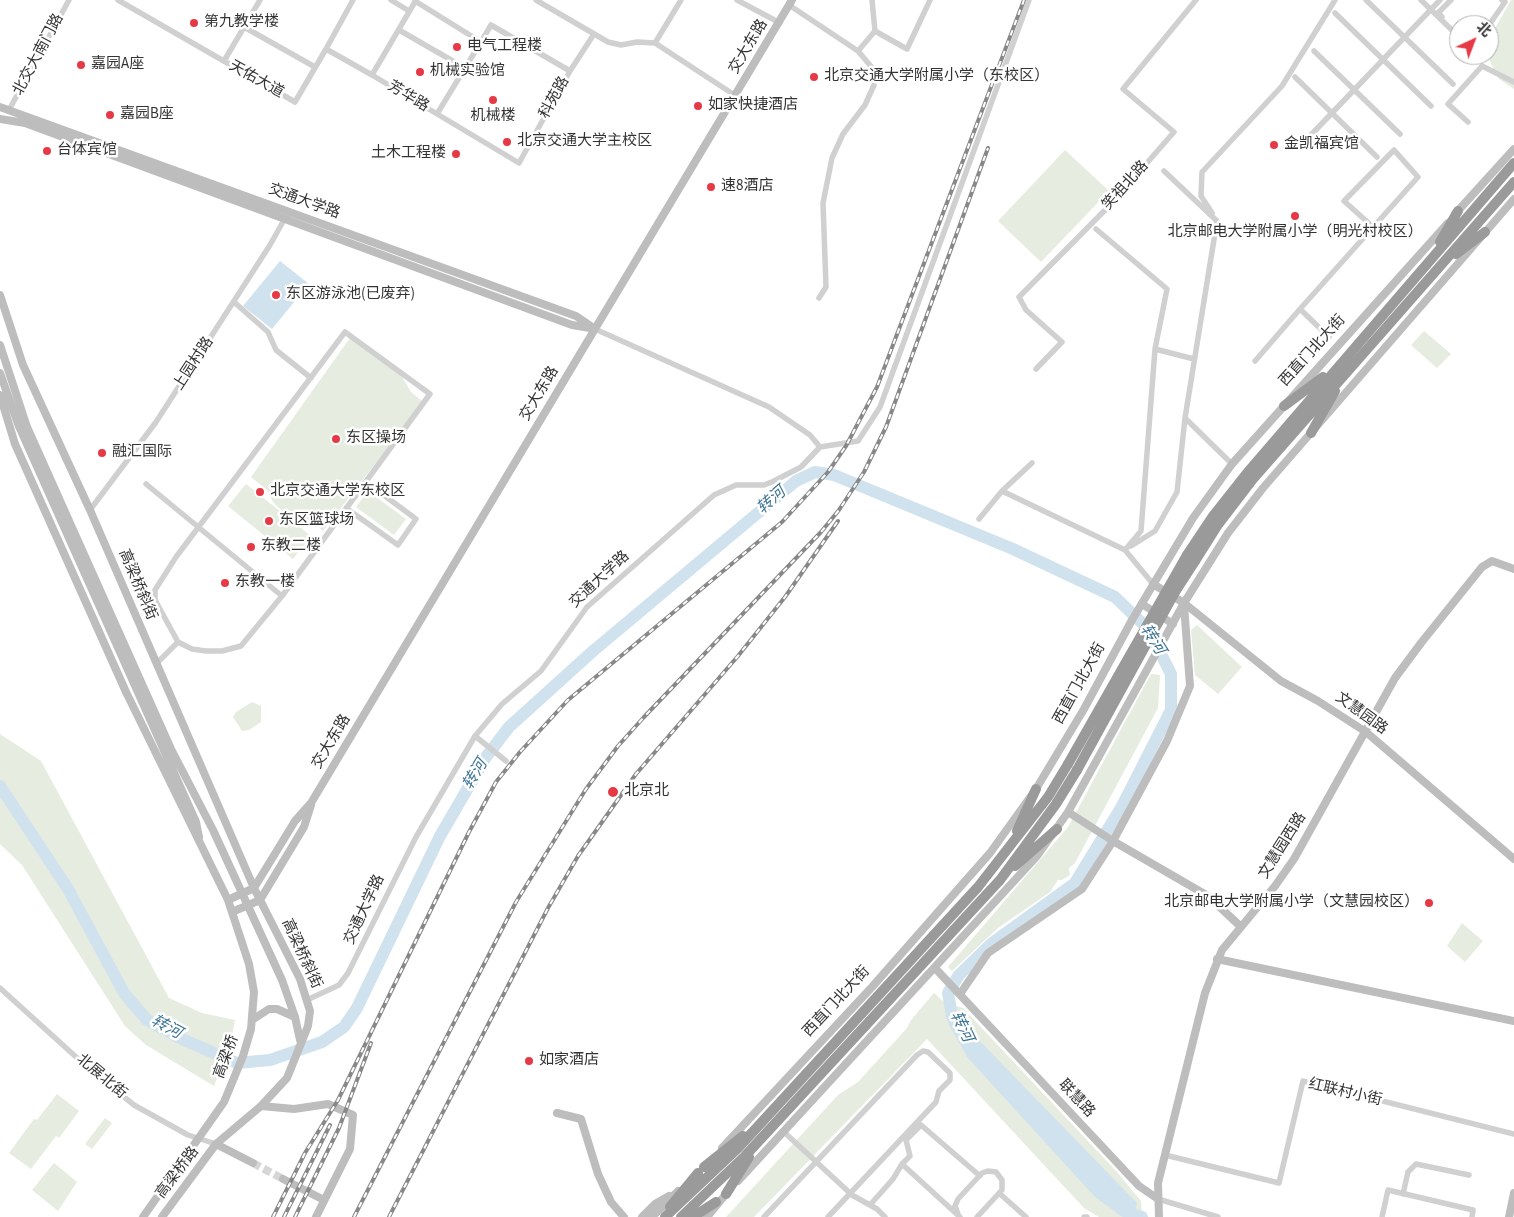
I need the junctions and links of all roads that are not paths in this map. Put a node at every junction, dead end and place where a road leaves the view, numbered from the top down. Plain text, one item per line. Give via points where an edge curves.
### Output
1 (69, 0) edge
2 (118, 0) edge
3 (260, 0) edge
4 (353, 0) edge
5 (391, 0) edge
6 (416, 0) edge
7 (536, 0) edge
8 (680, 0) edge
9 (737, 0) edge
10 (872, 0) edge
11 (930, 0) edge
12 (1029, 0) edge
13 (1196, 0) edge
14 (1335, 0) edge
15 (1366, 0) edge
16 (1421, 0) edge
17 (1440, 0) edge
18 (1451, 0) edge
19 (1505, 1) edge
20 (791, 3) edge
21 (1431, 9) junction
22 (409, 11) junction
23 (1335, 13) dead end
24 (1496, 15) edge
25 (780, 23) junction
26 (1449, 25) edge
27 (1449, 26) edge
28 (244, 27) junction
29 (399, 30) junction
30 (875, 31) junction
31 (594, 34) junction
32 (1406, 38) junction
33 (480, 42) junction
34 (655, 43) junction
35 (326, 48) junction
36 (858, 51) junction
37 (1314, 51) dead end
38 (1384, 60) junction
39 (224, 62) junction
40 (315, 67) junction
41 (465, 68) junction
42 (570, 71) junction
43 (372, 75) junction
44 (1295, 78) dead end
45 (1514, 82) edge
46 (1453, 84) dead end
47 (1354, 90) junction
48 (736, 96) junction
49 (1431, 106) dead end
50 (0, 107) edge
51 (9, 110) junction
52 (1331, 113) junction
53 (438, 114) junction
54 (1, 122) edge
55 (1468, 122) dead end
56 (1400, 134) dead end
57 (1309, 137) dead end
58 (1514, 149) edge
59 (1377, 157) dead end
60 (519, 163) joint
61 (1514, 163) edge
62 (1164, 171) dead end
63 (1514, 182) edge
64 (1514, 199) edge
65 (1458, 211) junction
66 (287, 215) junction
67 (1216, 221) junction
68 (1373, 227) junction
69 (1096, 229) dead end
70 (1485, 232) junction
71 (1431, 266) junction
72 (0, 295) edge
73 (819, 298) dead end
74 (234, 302) junction
75 (1300, 309) junction
76 (595, 329) junction
77 (1329, 337) dead end
78 (0, 345) edge
79 (1154, 349) junction
80 (1194, 359) junction
81 (1255, 361) dead end
82 (1336, 368) junction
83 (1036, 369) dead end
84 (1347, 371) junction
85 (0, 373) edge
86 (311, 378) junction
87 (0, 395) edge
88 (1284, 406) junction
89 (1185, 418) junction
90 (18, 424) junction
91 (1311, 433) junction
92 (15, 444) junction
93 (820, 447) junction
94 (1032, 463) dead end
95 (1232, 464) junction
96 (366, 482) junction
97 (146, 484) dead end
98 (1002, 491) junction
99 (346, 508) junction
100 (90, 510) junction
101 (979, 519) dead end
102 (198, 527) junction
103 (1125, 550) junction
104 (1191, 558) junction
105 (1168, 559) junction
106 (1514, 569) edge
107 (1199, 578) junction
108 (1153, 584) junction
109 (282, 596) junction
110 (1142, 602) junction
111 (1184, 603) junction
112 (1172, 627) junction
113 (178, 642) junction
114 (156, 664) junction
115 (1366, 732) junction
116 (475, 736) junction
117 (503, 759) dead end
118 (1036, 789) junction
119 (311, 803) junction
120 (1068, 812) junction
121 (1057, 829) junction
122 (1114, 839) junction
123 (201, 846) junction
124 (1009, 850) junction
125 (1514, 858) edge
126 (1000, 880) junction
127 (254, 888) junction
128 (242, 894) junction
129 (228, 900) junction
130 (260, 900) junction
131 (247, 906) junction
132 (232, 912) junction
133 (1240, 926) junction
134 (1217, 959) junction
135 (935, 968) junction
136 (0, 988) edge
137 (958, 992) junction
138 (307, 1000) junction
139 (295, 1017) junction
140 (252, 1020) junction
141 (1514, 1022) edge
142 (300, 1040) junction
143 (262, 1106) junction
144 (557, 1113) dead end
145 (763, 1119) junction
146 (784, 1132) junction
147 (1514, 1134) edge
148 (763, 1136) junction
149 (198, 1139) junction
150 (216, 1144) junction
151 (1165, 1155) junction
152 (816, 1162) junction
153 (253, 1164) tunnel mouth
154 (902, 1164) junction
155 (701, 1170) junction
156 (1469, 1175) dead end
157 (980, 1176) junction
158 (283, 1179) tunnel mouth
159 (678, 1192) junction
160 (850, 1193) junction
161 (999, 1193) junction
162 (726, 1194) junction
163 (1403, 1194) junction
164 (1514, 1194) edge
165 (1158, 1198) junction
166 (324, 1200) junction
167 (716, 1202) junction
168 (870, 1205) junction
169 (1159, 1215) edge
170 (142, 1217) edge
171 (162, 1217) edge
172 (316, 1217) edge
173 (624, 1217) edge
174 (642, 1217) edge
175 (652, 1217) edge
176 (664, 1217) edge
177 (681, 1217) edge
178 (693, 1217) edge
179 (701, 1217) edge
180 (707, 1217) edge
181 (764, 1217) edge
182 (828, 1217) edge
183 (886, 1217) edge
184 (960, 1217) edge
185 (977, 1217) edge
186 (1026, 1217) edge
187 (1218, 1217) edge
188 (1382, 1217) edge
189 (1472, 1217) edge
190 (1509, 1217) edge

1 - 51 street, 北交大南门路
2 - 39 street, 天佑大道
3 - 28 street
4 - 35 street, 天佑大道
5 - 22 street
6 - 22 street, 芳华路
6 - 33 street
7 - 31 street
8 - 34 street
9 - 25 street
10 - 30 street
11 - 30 street via 907,50
12 - 93 street via 880,407 858,441
13 - 83 street, 笑祖北路 via 1123,89 1174,132 1111,204 1019,297 1026,310 1062,342
14 - 67 street via 1282,86 1202,172 1201,196
15 - 32 street
16 - 21 street
17 - 21 street
18 - 26 street via 1438,13
19 - 24 street
20 - 25 street, 交大东路
20 - 36 street
21 - 27 street
21 - 32 street
22 - 29 street, 芳华路
23 - 38 street
25 - 48 street, 交大东路
28 - 39 street
28 - 40 street
29 - 41 street
29 - 43 street, 芳华路
30 - 36 street
31 - 34 street via 621,45
31 - 42 street, 科苑路
32 - 38 street
32 - 46 street
33 - 41 street
33 - 42 street via 491,25
34 - 48 street
35 - 40 street, 天佑大道
35 - 43 street
36 - 73 street via 874,70 874,85 832,158 823,203 826,287
37 - 47 street
38 - 47 street
38 - 49 street
39 - 40 street, 天佑大道 via 295,102
41 - 53 street
42 - 60 street, 科苑路
43 - 53 street, 芳华路
44 - 52 street
45 - 55 street via 1482,66 1448,104
47 - 52 street
47 - 56 street
48 - 76 street, 交大东路
50 - 51 street, 交通大学路
51 - 54 street
51 - 66 street, 交通大学路
52 - 57 street
52 - 59 street
53 - 60 street, 芳华路
54 - 66 street, 交通大学路 via 26,123
58 - 65 street, 西直门北大街
61 - 71 highway, 西直门北大街
62 - 67 street
63 - 71 highway, 西直门北大街 via 1472,229
64 - 70 street
65 - 71 highway
65 - 88 street, 西直门北大街
66 - 74 street, 上园村路
66 - 76 street, 交通大学路 via 576,316
67 - 80 street
68 - 68 street via 1418,177 1394,150 1344,201
68 - 75 street
69 - 79 street via 1167,289
70 - 71 highway
70 - 91 street
71 - 82 highway, 西直门北大街
71 - 84 highway, 西直门北大街
72 - 100 street, 高梁桥斜街 via 23,365
74 - 86 street via 268,332 276,350
74 - 100 street, 上园村路 via 156,422
75 - 77 street
75 - 81 street
76 - 93 street, 交通大学路 via 769,407
76 - 119 street, 交大东路
78 - 128 street, 高梁桥斜街 via 27,427 171,749 214,830
79 - 80 street
79 - 103 street via 1141,531
80 - 89 street
82 - 88 highway
82 - 104 highway, 西直门北大街 via 1213,516
84 - 91 highway
84 - 104 highway, 西直门北大街
85 - 90 street
86 - 96 street via 345,332 430,394
86 - 102 street
87 - 92 street
88 - 95 street, 西直门北大街
89 - 95 street
89 - 103 street via 1177,492 1155,531
90 - 92 street
90 - 123 street via 196,822
91 - 107 street via 1228,533
92 - 123 street via 126,692
93 - 116 street, 交通大学路 via 801,467 774,481 764,485 736,485 714,495 586,607 541,671 502,704
94 - 98 street
95 - 105 street, 西直门北大街
96 - 99 street
96 - 99 street via 416,519 398,545
97 - 102 street
98 - 101 street
98 - 103 street
99 - 109 street
100 - 114 street, 高梁桥斜街
102 - 109 street
102 - 113 street via 155,590 155,600
103 - 108 street
104 - 124 highway, 西直门北大街, bridge via 1048,797
104 - 126 highway, 西直门北大街, bridge via 1077,770
105 - 107 street
105 - 108 street, 西直门北大街
106 - 115 street, 文慧园西路 via 1492,561 1482,567 1395,678
107 - 111 street
108 - 110 street, 西直门北大街
108 - 111 street, 文慧园路
109 - 113 street via 241,646 222,651 206,650
110 - 112 street
110 - 118 street, 西直门北大街
111 - 112 street
111 - 115 street, 文慧园路 via 1281,681
111 - 122 street via 1190,686 1167,741
112 - 120 street
113 - 114 street
114 - 127 street, 高梁桥斜街
115 - 125 street, 文慧园路
115 - 133 street, 文慧园西路 via 1294,859
116 - 117 street
116 - 138 street, 交通大学路 via 416,837 348,973 339,985
118 - 124 highway
118 - 155 street, 西直门北大街 via 990,853 872,987
119 - 127 street, 交大东路 via 295,821
119 - 130 street, 交大东路 via 304,827
120 - 121 street
120 - 122 street
121 - 126 highway
121 - 135 street via 1037,856
122 - 133 street via 1208,896
122 - 137 street via 1082,888 988,953
123 - 129 street
124 - 145 highway, 西直门北大街
126 - 148 highway, 西直门北大街
127 - 128 street
127 - 130 street, 高梁桥斜街
128 - 129 street
128 - 131 street, 高梁桥斜街
129 - 132 street
130 - 131 street
130 - 138 street, 高梁桥斜街 via 300,979
131 - 132 street
131 - 139 street, 高梁桥斜街 via 282,980
132 - 140 street via 249,964 254,992
133 - 134 street, 文慧园西路
134 - 141 street
134 - 151 street, 文慧园西路 via 1205,993
135 - 137 street, 联慧路
135 - 146 street
136 - 149 street, 北展北街 via 134,1105
137 - 165 street, 联慧路 via 1139,1186
138 - 142 street, 高梁桥斜街 via 310,1011 308,1026
139 - 140 street via 269,1009
139 - 142 street, 高梁桥斜街
140 - 149 street, 高梁桥 via 227,1094
142 - 143 street via 287,1078
143 - 150 street
143 - 166 street via 294,1109 328,1104 353,1115 350,1148
144 - 173 street via 581,1119 598,1174 611,1202
145 - 155 highway
145 - 176 highway, 西直门北大街 via 729,1158
146 - 152 street
146 - 162 street
147 - 151 street, 红联村小街 via 1303,1081 1279,1183
148 - 162 highway
148 - 177 highway, 西直门北大街
149 - 150 street, 北展北街
149 - 170 street, 高梁桥路
150 - 153 street
150 - 171 street, 高梁桥路
151 - 165 street, 文慧园西路
152 - 160 street
152 - 160 street via 922,1052 928,1052 951,1074 950,1080 939,1091 936,1102
152 - 181 street
154 - 157 street via 910,1156 906,1140 921,1125
154 - 168 street via 893,1180
154 - 184 street
155 - 159 street, 西直门北大街
155 - 176 highway
156 - 163 street via 1417,1164 1409,1171
157 - 161 street via 988,1171 999,1174 1003,1183
157 - 184 street via 957,1200
158 - 166 street
159 - 174 street via 659,1202
159 - 175 street, 西直门北大街
160 - 168 street
160 - 182 street
161 - 185 street
161 - 186 street
162 - 167 street
162 - 180 street
163 - 188 street via 1388,1190
163 - 189 street via 1473,1210
164 - 190 street
165 - 169 street, 文慧园西路
165 - 187 street, 联慧路
166 - 172 street
167 - 178 highway
167 - 179 street
168 - 183 street

